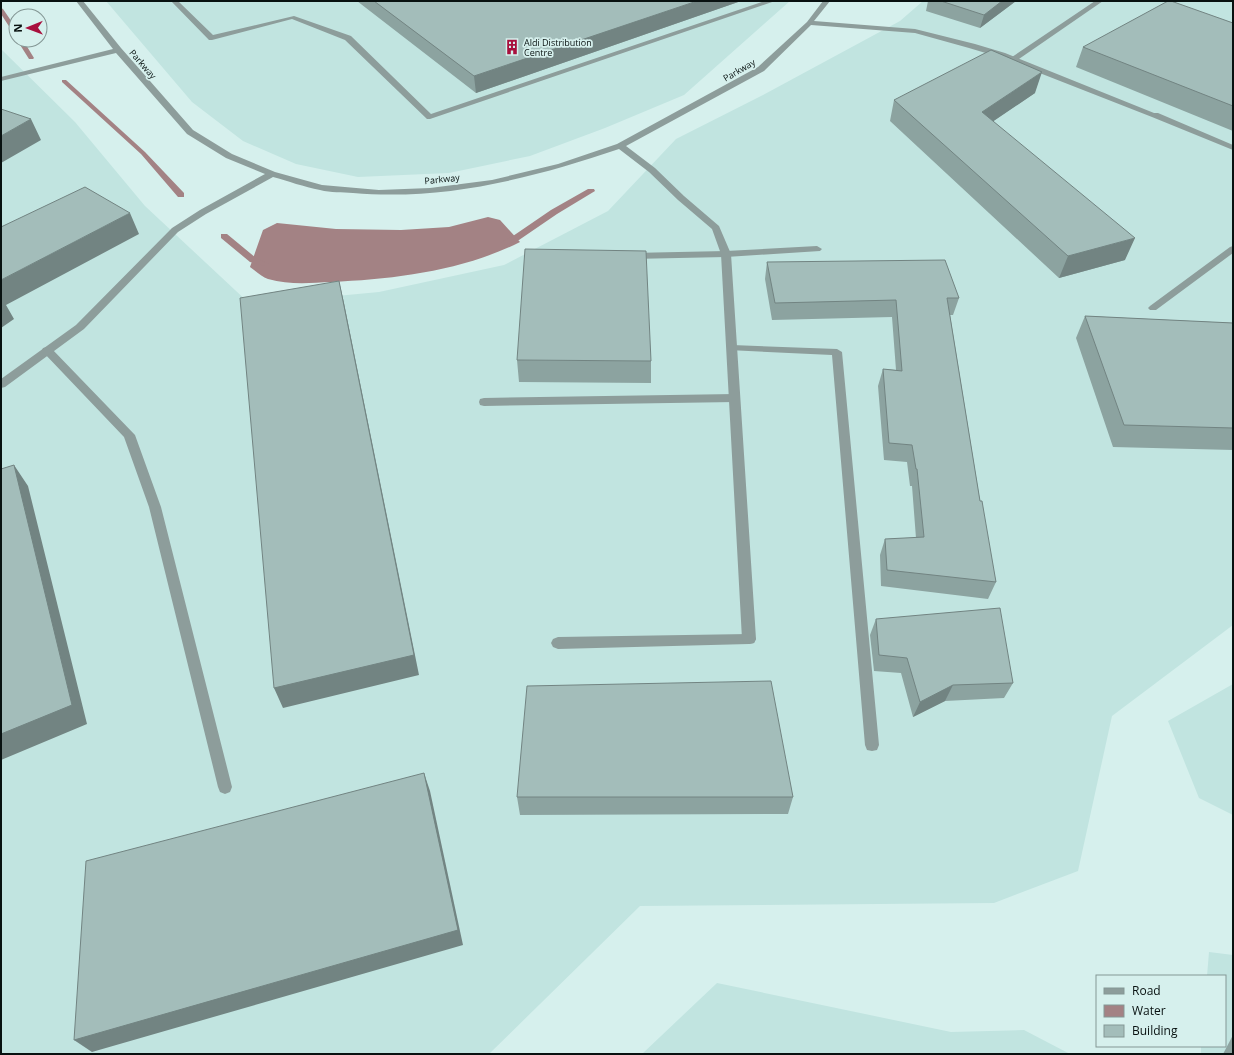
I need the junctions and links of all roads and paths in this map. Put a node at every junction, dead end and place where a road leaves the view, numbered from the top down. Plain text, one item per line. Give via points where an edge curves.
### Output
1 (79, 1) edge
2 (174, 1) edge
3 (772, 1) edge
4 (826, 1) edge
5 (1100, 1) edge
6 (809, 23) junction
7 (118, 50) junction
8 (1013, 59) junction
9 (1, 79) edge
10 (620, 146) junction
11 (1233, 148) edge
12 (272, 174) junction
13 (817, 249) dead end
14 (1233, 249) edge
15 (726, 254) junction
16 (618, 256) edge
17 (1153, 308) dead end
18 (732, 348) junction
19 (47, 350) junction
20 (1, 384) edge
21 (735, 398) junction
22 (484, 402) dead end
23 (558, 643) dead end
24 (872, 745) dead end
25 (225, 787) dead end

1 - 7 street, Parkway
2 - 3 street via 212,38 292,18 348,38 430,117
4 - 6 street, Parkway
5 - 8 street
6 - 8 street via 915,31
6 - 10 street, Parkway via 761,69
7 - 9 street
7 - 12 street, Parkway via 190,132 229,156
8 - 11 street
10 - 12 street, Parkway via 561,166 492,183 430,191 379,193 321,188
10 - 15 street via 652,170 716,228
12 - 19 street via 175,230 80,327
13 - 15 street
14 - 17 street
15 - 16 street
15 - 18 street
18 - 21 street
18 - 24 street via 837,352
19 - 20 street
19 - 25 street via 129,435 155,507
21 - 22 street
21 - 23 street via 749,638

